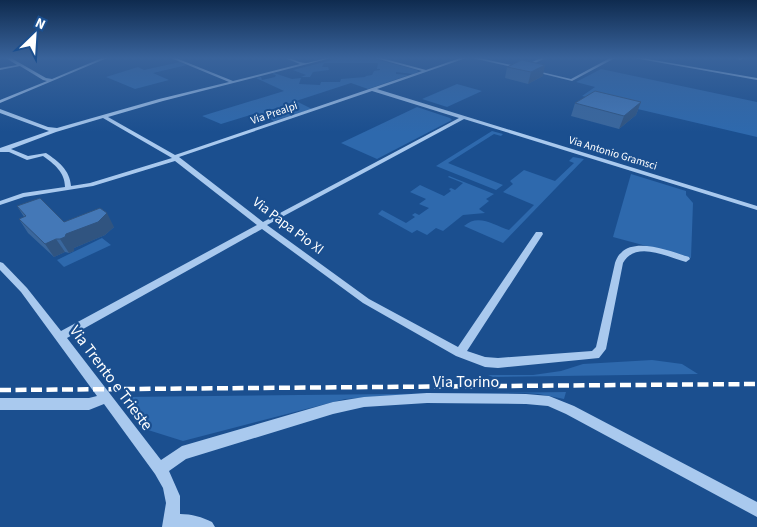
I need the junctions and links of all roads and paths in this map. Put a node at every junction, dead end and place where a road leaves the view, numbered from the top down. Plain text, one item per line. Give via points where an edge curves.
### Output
1 (46, 83) edge
2 (231, 83) edge
3 (396, 83) edge
4 (374, 90) junction
5 (0, 102) edge
6 (0, 111) edge
7 (103, 116) junction
8 (463, 118) junction
9 (49, 131) junction
10 (3, 150) edge
11 (23, 156) joint
12 (175, 158) junction
13 (68, 188) junction
14 (0, 203) edge
15 (757, 208) edge
16 (264, 225) junction
17 (539, 234) dead end
18 (686, 259) dead end
19 (0, 265) edge
20 (60, 337) junction
21 (460, 353) junction
22 (108, 398) junction
23 (0, 404) edge
24 (160, 469) junction
25 (757, 510) edge
26 (171, 524) edge
27 (207, 527) edge

1 - 5 street
2 - 7 street
3 - 4 street, Via Prealpi
4 - 8 street, Via Antonio Gramsci
4 - 12 street, Via Prealpi
6 - 9 street
7 - 9 street
7 - 12 street, Via Papa Pio XI
8 - 15 street, Via Antonio Gramsci
8 - 16 street
9 - 10 street
10 - 11 street
11 - 13 street via 29,158 44,154 57,163 68,181
12 - 13 street, Via Prealpi via 91,185
12 - 16 street, Via Papa Pio XI
13 - 14 street, Via Prealpi via 23,195
16 - 20 street
16 - 21 street, Via Papa Pio XI via 366,300
17 - 21 street
18 - 21 street, Via Papa Pio XI via 643,249 623,254 602,343 595,355 498,363
19 - 20 street, Via Trento e Trieste
20 - 22 street, Via Trento e Trieste
22 - 23 street via 89,404
22 - 24 street, Via Trento e Trieste
24 - 25 street, Via Torino via 182,453 350,404 427,398 538,399 570,410
24 - 26 street, Via Trento e Trieste via 174,497
26 - 27 street via 190,521

